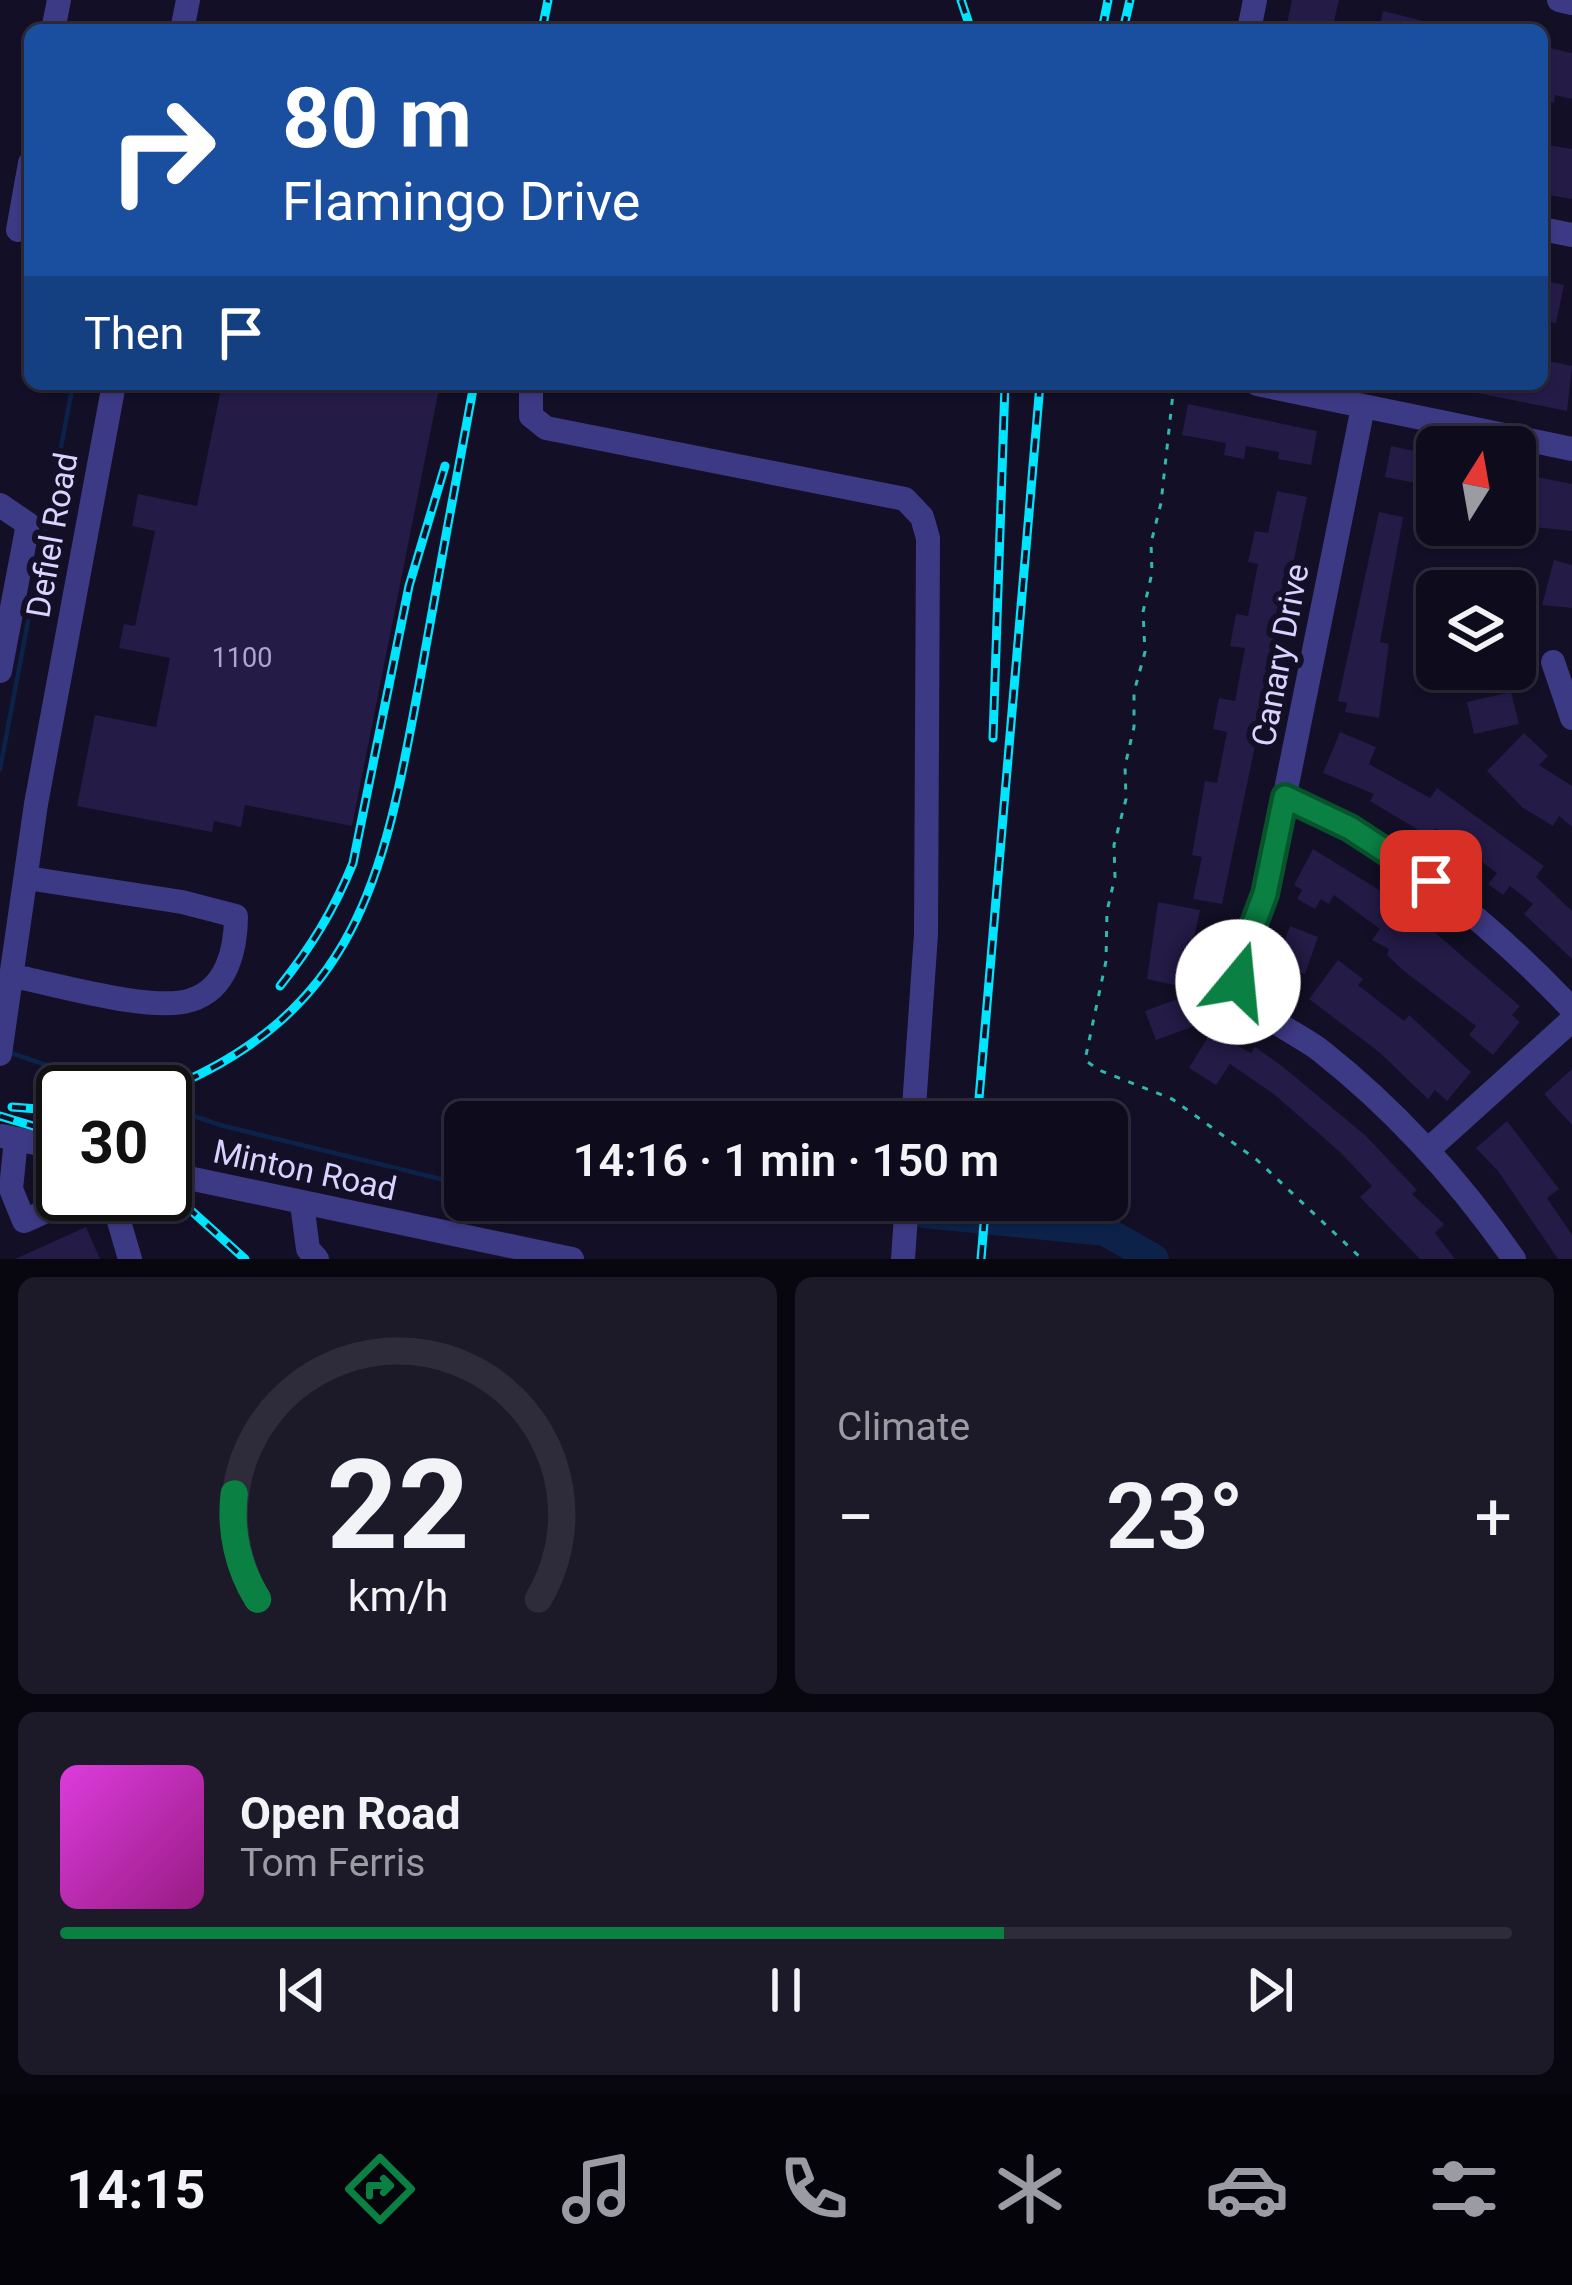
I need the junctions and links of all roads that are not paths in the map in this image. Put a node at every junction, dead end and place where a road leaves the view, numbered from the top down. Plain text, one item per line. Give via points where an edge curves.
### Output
1 (1559, 0) edge
2 (1572, 3) edge
3 (24, 192) edge
4 (16, 230) edge
5 (113, 390) edge
6 (531, 390) edge
7 (1285, 390) edge
8 (1363, 407) junction
9 (1572, 449) edge
10 (0, 505) edge
11 (1553, 662) dead end
12 (0, 671) edge
13 (1572, 718) edge
14 (1285, 797) junction
15 (27, 878) junction
16 (13, 976) junction
17 (1572, 1009) edge
18 (1572, 1020) edge
19 (0, 1054) edge
20 (915, 1101) edge
21 (8, 1137) edge
22 (1429, 1149) junction
23 (192, 1179) edge
24 (302, 1204) junction
25 (36, 1216) edge
26 (119, 1221) edge
27 (906, 1221) edge
28 (130, 1259) edge
29 (317, 1259) edge
30 (572, 1259) edge
31 (903, 1259) edge
32 (1514, 1259) edge

1 - 2 street
3 - 4 street
5 - 15 street, Defiel Road
6 - 20 street via 531,416 545,428 905,499 922,517 926,953
7 - 8 street
8 - 9 street
8 - 14 street, Canary Drive
10 - 12 street via 28,524
11 - 13 street
14 - 17 street via 1431,881
14 - 22 street, Canary Drive via 1238,982 1250,1001 1303,1036
15 - 16 street, Defiel Road
15 - 16 street via 236,916 236,946 215,986 190,1001 127,999
16 - 19 street, Defiel Road
18 - 22 street
21 - 25 street via 11,1189 24,1221
22 - 32 street
23 - 24 street, Minton Road
24 - 29 street via 308,1250
24 - 30 street, Minton Road
26 - 28 street
27 - 31 street

